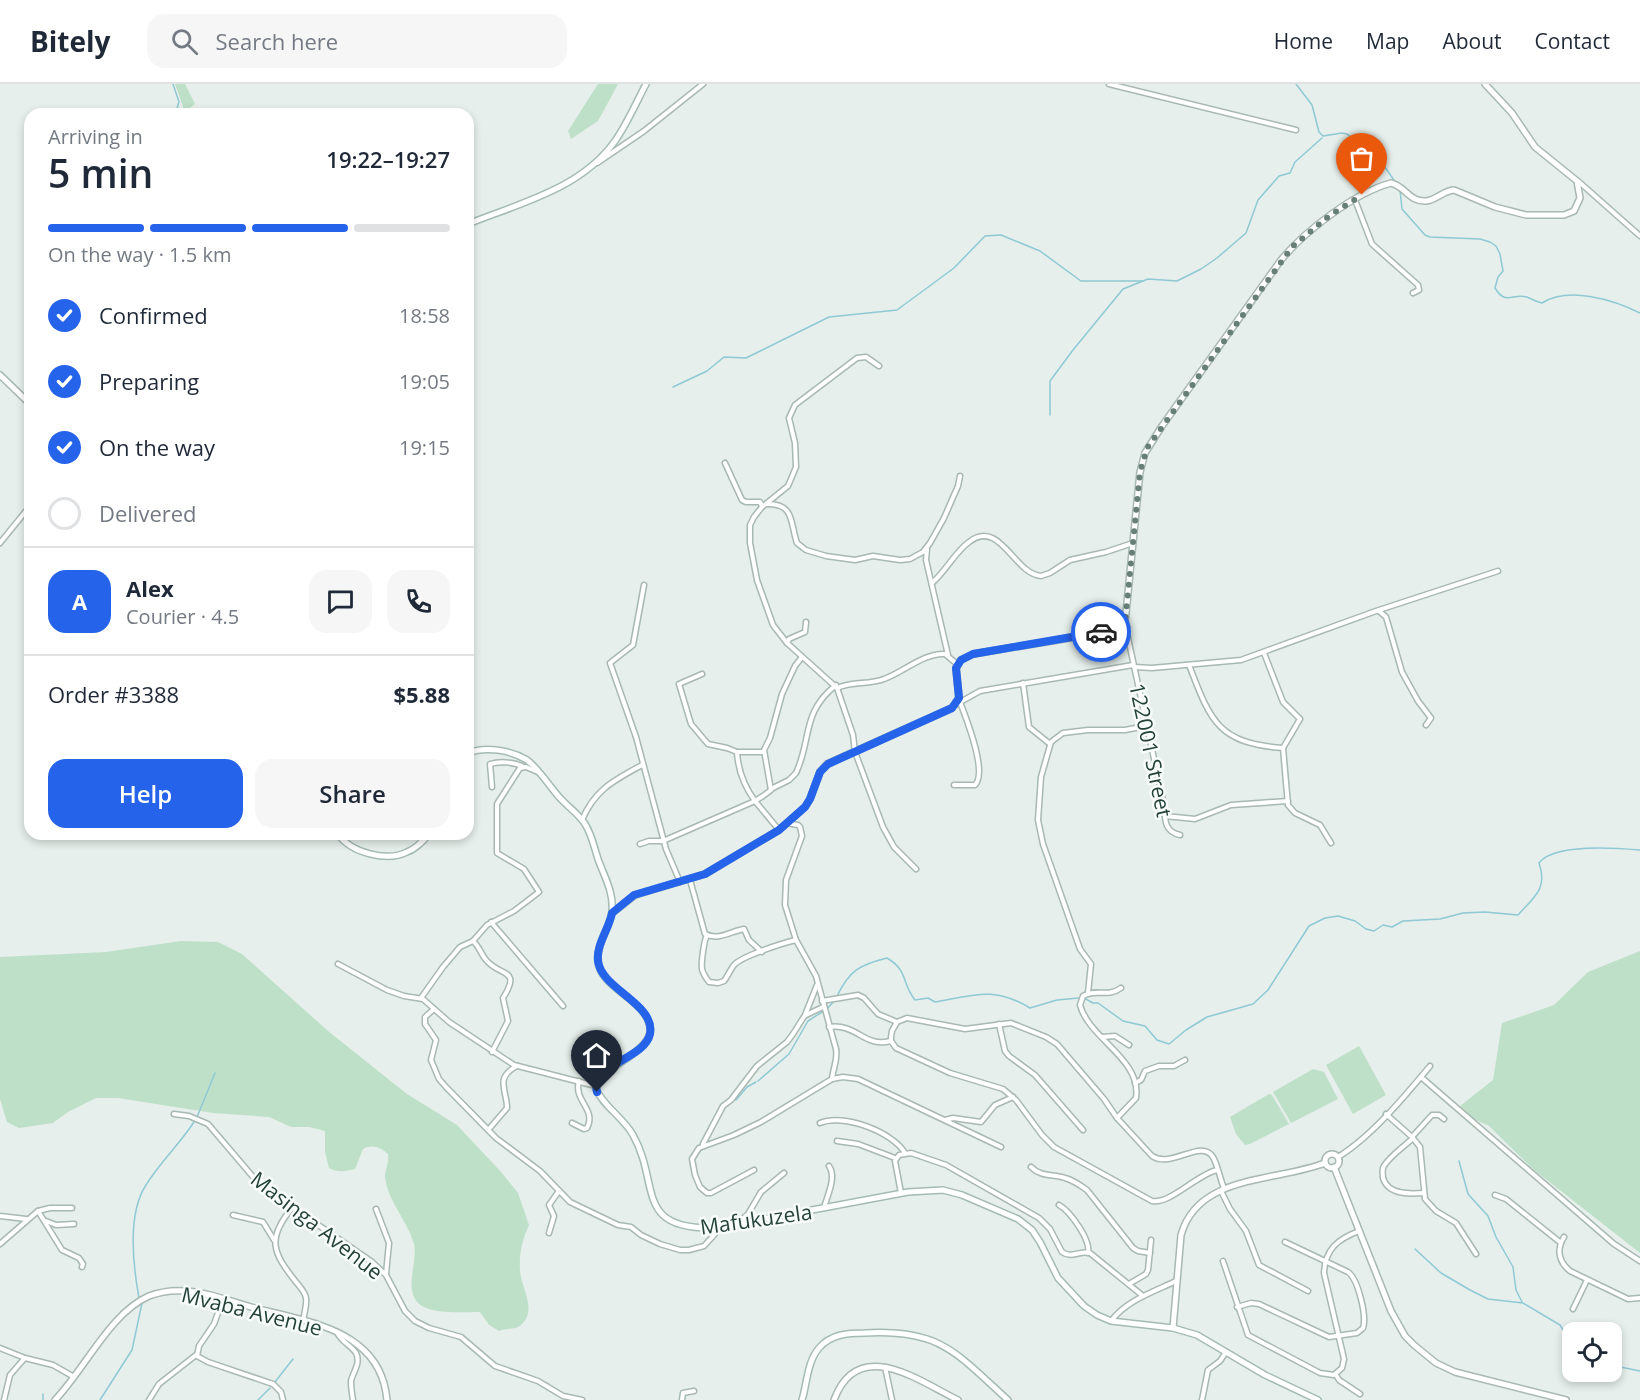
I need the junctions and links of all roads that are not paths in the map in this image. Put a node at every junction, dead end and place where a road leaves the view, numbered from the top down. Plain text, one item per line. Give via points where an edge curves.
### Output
1 (645, 84) edge
2 (703, 84) edge
3 (1109, 84) edge
4 (1485, 84) edge
5 (1296, 130) dead end
6 (621, 131) junction
7 (628, 140) junction
8 (596, 164) junction
9 (1577, 181) junction
10 (1355, 200) junction
11 (474, 222) edge
12 (1640, 236) edge
13 (1413, 293) dead end
14 (879, 366) dead end
15 (0, 375) edge
16 (24, 398) edge
17 (725, 463) dead end
18 (960, 476) dead end
19 (764, 505) junction
20 (24, 513) edge
21 (0, 543) edge
22 (1133, 543) junction
23 (927, 549) junction
24 (1498, 571) dead end
25 (932, 583) junction
26 (644, 585) dead end
27 (1376, 611) junction
28 (806, 622) dead end
29 (1125, 623) junction
30 (787, 643) junction
31 (1264, 653) junction
32 (949, 656) junction
33 (802, 657) junction
34 (957, 664) junction
35 (1189, 665) junction
36 (1133, 666) junction
37 (702, 674) dead end
38 (1023, 683) junction
39 (836, 686) junction
40 (958, 704) junction
41 (1426, 725) dead end
42 (1146, 726) junction
43 (1050, 744) junction
44 (1283, 748) junction
45 (474, 752) edge
46 (737, 752) junction
47 (763, 752) junction
48 (855, 752) junction
49 (642, 765) junction
50 (522, 767) junction
51 (539, 772) junction
52 (954, 785) dead end
53 (492, 787) dead end
54 (771, 790) junction
55 (754, 801) junction
56 (1288, 801) junction
57 (1165, 816) junction
58 (582, 820) junction
59 (786, 823) junction
60 (779, 830) junction
61 (1180, 835) dead end
62 (344, 840) edge
63 (423, 840) edge
64 (663, 841) junction
65 (1331, 843) dead end
66 (640, 844) dead end
67 (916, 869) dead end
68 (690, 880) junction
69 (681, 883) junction
70 (612, 913) junction
71 (491, 922) junction
72 (707, 936) junction
73 (472, 940) junction
74 (796, 940) junction
75 (762, 952) junction
76 (338, 964) dead end
77 (818, 984) junction
78 (1121, 988) dead end
79 (1088, 993) junction
80 (421, 998) junction
81 (822, 1001) junction
82 (563, 1006) dead end
83 (823, 1007) junction
84 (434, 1009) junction
85 (805, 1016) junction
86 (897, 1022) junction
87 (999, 1024) junction
88 (829, 1027) junction
89 (1102, 1037) junction
90 (589, 1040) dead end
91 (891, 1041) junction
92 (1129, 1046) dead end
93 (492, 1052) junction
94 (1185, 1060) dead end
95 (517, 1066) junction
96 (1430, 1066) dead end
97 (606, 1072) junction
98 (1421, 1077) junction
99 (832, 1079) junction
100 (579, 1081) junction
101 (1135, 1083) junction
102 (596, 1086) junction
103 (1013, 1097) junction
104 (174, 1114) dead end
105 (1386, 1114) junction
106 (1117, 1118) junction
107 (1444, 1119) dead end
108 (944, 1120) junction
109 (572, 1123) dead end
110 (820, 1123) dead end
111 (489, 1130) junction
112 (1083, 1130) dead end
113 (1412, 1138) junction
114 (837, 1141) dead end
115 (703, 1145) junction
116 (1000, 1147) dead end
117 (905, 1153) junction
118 (1338, 1157) junction
119 (895, 1158) junction
120 (1325, 1163) junction
121 (829, 1166) dead end
122 (1031, 1167) dead end
123 (1334, 1167) junction
124 (754, 1170) dead end
125 (1217, 1170) junction
126 (784, 1173) dead end
127 (1222, 1189) junction
128 (559, 1191) junction
129 (902, 1193) junction
130 (1424, 1193) junction
131 (1495, 1195) dead end
132 (1059, 1205) dead end
133 (72, 1208) dead end
134 (292, 1208) junction
135 (376, 1209) dead end
136 (824, 1209) junction
137 (38, 1211) junction
138 (232, 1215) dead end
139 (0, 1216) edge
140 (43, 1219) junction
141 (26, 1220) junction
142 (74, 1224) dead end
143 (738, 1224) junction
144 (716, 1228) junction
145 (1359, 1231) junction
146 (549, 1233) dead end
147 (1564, 1237) dead end
148 (1150, 1239) dead end
149 (274, 1241) junction
150 (1285, 1242) dead end
151 (1561, 1243) junction
152 (0, 1244) edge
153 (1088, 1253) junction
154 (1150, 1253) junction
155 (1476, 1254) dead end
156 (1222, 1260) dead end
157 (1324, 1260) junction
158 (1640, 1261) edge
159 (82, 1267) dead end
160 (386, 1275) junction
161 (1587, 1280) junction
162 (1177, 1281) junction
163 (1129, 1284) junction
164 (1308, 1291) dead end
165 (1143, 1296) junction
166 (1640, 1298) edge
167 (223, 1299) junction
168 (1238, 1307) junction
169 (1573, 1309) dead end
170 (303, 1321) junction
171 (1111, 1321) junction
172 (1173, 1328) junction
173 (336, 1332) junction
174 (1338, 1336) junction
175 (0, 1348) edge
176 (1226, 1351) junction
177 (196, 1355) junction
178 (25, 1358) junction
179 (885, 1366) junction
180 (1336, 1374) junction
181 (75, 1377) junction
182 (694, 1391) dead end
183 (1360, 1394) dead end
184 (954, 1399) edge
185 (4, 1400) edge
186 (55, 1400) edge
187 (149, 1400) edge
188 (283, 1400) edge
189 (353, 1400) edge
190 (387, 1400) edge
191 (582, 1400) edge
192 (682, 1400) edge
193 (802, 1400) edge
194 (834, 1400) edge
195 (892, 1400) edge
196 (1008, 1400) edge
197 (1202, 1400) edge
198 (1318, 1400) edge
199 (1566, 1400) edge

1 - 6 street
2 - 7 street
3 - 5 street
4 - 9 street via 1512,113 1535,147
6 - 7 street
6 - 8 street
7 - 8 street
8 - 11 street via 545,194
9 - 10 street, 122001 Street via 1579,204 1574,211 1564,214 1517,213 1454,190 1428,201 1419,200 1391,183
9 - 12 street
10 - 13 street via 1372,244 1418,285 1419,290
10 - 22 street, 122001 Street via 1292,247 1147,448 1140,472
14 - 19 street via 866,357 857,358 823,386 798,400 789,418 796,467 788,486
15 - 16 street
17 - 19 street via 742,500
18 - 23 street
19 - 23 street via 785,508 797,543 814,553 853,560 873,556 906,560
19 - 30 street via 750,525 750,543 768,614
20 - 21 street
22 - 25 street via 1070,560 1037,576 1019,565 1002,543 979,537 967,544
22 - 29 street, 122001 Street
23 - 25 street
24 - 27 street
25 - 32 street
26 - 49 street via 633,645 610,663
27 - 31 street
27 - 41 street via 1386,617 1402,672 1431,718
28 - 30 street via 804,634
29 - 34 street via 1115,630 973,654
29 - 36 street, 122001 Street
30 - 33 street
31 - 35 street via 1236,661
31 - 44 street via 1283,702 1300,719
32 - 34 street
32 - 39 street via 942,653 928,658 884,680
33 - 39 street
33 - 47 street via 782,694
34 - 40 street
35 - 36 street
35 - 44 street via 1209,713 1221,729 1246,743
36 - 38 street
36 - 42 street, 122001 Street
37 - 46 street via 679,684 691,724 708,744
38 - 40 street via 980,691
38 - 43 street via 1029,727
39 - 48 street via 851,727
39 - 54 street via 814,711 796,773
40 - 48 street
40 - 52 street via 977,755 980,777 975,785
42 - 43 street via 1063,733
42 - 57 street, 122001 Street
43 - 79 street via 1041,777 1038,820 1049,864 1080,949 1091,964
44 - 56 street
45 - 51 street via 511,753 527,760
46 - 47 street
46 - 55 street via 741,777
47 - 54 street
48 - 59 street via 823,767 805,807
48 - 67 street via 887,837
49 - 58 street via 597,793
49 - 64 street
50 - 51 street
50 - 53 street via 490,764
50 - 71 street via 497,804 496,849 524,869 538,892 514,911
51 - 58 street
54 - 55 street
55 - 60 street
55 - 64 street
56 - 57 street via 1231,805 1195,819
56 - 65 street via 1295,813 1320,825
57 - 61 street, 122001 Street via 1169,831
58 - 70 street via 610,887
59 - 60 street
59 - 74 street via 798,825 801,831 784,889
60 - 68 street
62 - 63 street via 357,849 387,856 412,850
64 - 66 street
64 - 69 street
68 - 69 street
68 - 72 street
69 - 70 street via 630,897
70 - 97 street via 598,954 600,969 642,1013 650,1032 638,1050
71 - 73 street
71 - 82 street
72 - 75 street via 744,929
72 - 75 street via 701,966 709,982 724,981 740,959
73 - 80 street via 460,947
73 - 93 street via 488,963 511,978 502,998 507,1026
74 - 75 street
74 - 77 street
76 - 80 street via 387,990
77 - 81 street
77 - 85 street
78 - 79 street via 1110,994
79 - 89 street via 1081,999 1081,1008
80 - 84 street
81 - 83 street
81 - 86 street via 858,995 878,1014
83 - 85 street
83 - 88 street
84 - 93 street
84 - 111 street via 424,1021 436,1040 431,1060 439,1079
85 - 115 street via 787,1042 757,1066 723,1106
86 - 87 street via 907,1018 965,1029
86 - 91 street
87 - 106 street via 1017,1025 1052,1040
87 - 112 street via 1005,1051 1035,1075
88 - 91 street via 845,1026 876,1043
88 - 99 street via 837,1055
89 - 92 street via 1115,1036
89 - 101 street
90 - 97 street
91 - 103 street via 904,1052 950,1073 999,1087
93 - 95 street
94 - 101 street via 1145,1071
95 - 100 street
95 - 111 street via 504,1079 507,1108
96 - 98 street
97 - 102 street via 599,1076
98 - 105 street
98 - 158 street via 1614,1244
99 - 108 street via 858,1079
99 - 115 street via 743,1131
100 - 102 street
100 - 109 street via 577,1093 589,1113 590,1123 584,1129
101 - 106 street via 1134,1101
102 - 144 street, Mafukuzela via 633,1135 659,1210 682,1226
103 - 108 street via 996,1105 981,1122
103 - 125 street via 1054,1147 1152,1201 1162,1201
104 - 134 street, Masinga Avenue via 208,1124 260,1185
105 - 113 street
105 - 118 street
106 - 125 street via 1155,1158 1169,1160 1190,1152 1207,1152 1213,1156
107 - 113 street via 1432,1115
108 - 116 street
110 - 117 street via 850,1121 894,1139
111 - 128 street
113 - 130 street via 1420,1151
113 - 130 street via 1384,1166 1382,1173 1389,1188 1405,1194
114 - 119 street via 858,1144
115 - 124 street via 692,1159 698,1183 707,1193 716,1192
117 - 119 street
117 - 153 street via 946,1165 1039,1218 1066,1255
118 - 120 street via 1329,1154
118 - 123 street
119 - 129 street
120 - 123 street
120 - 127 street
121 - 136 street via 832,1179
122 - 154 street via 1040,1174 1060,1176 1087,1190 1133,1248
123 - 145 street
125 - 127 street
126 - 143 street via 761,1192
127 - 162 street via 1198,1203 1185,1223
127 - 164 street via 1258,1264
128 - 144 street via 576,1206 631,1227 668,1247 698,1248 710,1240
128 - 146 street via 549,1205 554,1216
129 - 136 street, Mafukuzela
129 - 171 street, Mafukuzela via 950,1192 1018,1220 1036,1236 1070,1292
130 - 155 street via 1436,1211 1456,1223
131 - 151 street via 1506,1199
132 - 153 street via 1088,1242
133 - 137 street
134 - 149 street via 277,1229
134 - 160 street, Masinga Avenue
135 - 160 street via 389,1243
136 - 143 street, Mafukuzela
137 - 140 street
137 - 141 street
138 - 149 street via 263,1222
139 - 141 street
140 - 142 street via 56,1225
140 - 159 street via 62,1250 79,1258
141 - 152 street
143 - 144 street, Mafukuzela
145 - 157 street via 1333,1246
145 - 199 street via 1396,1322 1426,1357 1463,1376
147 - 151 street
148 - 154 street
149 - 170 street via 278,1255 306,1297
150 - 157 street
151 - 161 street via 1559,1254 1563,1264
153 - 163 street
154 - 163 street via 1146,1274
156 - 168 street
157 - 174 street
157 - 174 street via 1354,1276 1365,1318 1359,1332
160 - 191 street, Masinga Avenue via 415,1322 461,1337 495,1366 538,1381 563,1396
161 - 166 street via 1628,1299
161 - 169 street
162 - 165 street
162 - 172 street
163 - 165 street
165 - 171 street via 1122,1308
167 - 170 street, Mvaba Avenue
167 - 177 street
167 - 181 street, Mvaba Avenue via 181,1290 148,1297 122,1314
168 - 174 street via 1259,1304 1324,1335
168 - 180 street via 1251,1338 1320,1373
170 - 173 street, Mvaba Avenue
171 - 172 street, Mafukuzela
172 - 176 street, Mafukuzela via 1197,1335
173 - 189 street via 357,1357 351,1382
173 - 190 street, Mvaba Avenue via 358,1344 371,1358 381,1374
174 - 180 street via 1344,1362
175 - 178 street
176 - 197 street via 1208,1370
176 - 198 street, Mafukuzela
177 - 187 street via 159,1384
177 - 188 street via 273,1384
178 - 181 street via 52,1365
178 - 185 street via 10,1375
179 - 184 street
179 - 194 street via 867,1367 853,1374
179 - 195 street
180 - 183 street
181 - 186 street, Mvaba Avenue
182 - 192 street via 683,1393
193 - 196 street via 813,1359 825,1343 847,1334 896,1332 917,1335 946,1347

